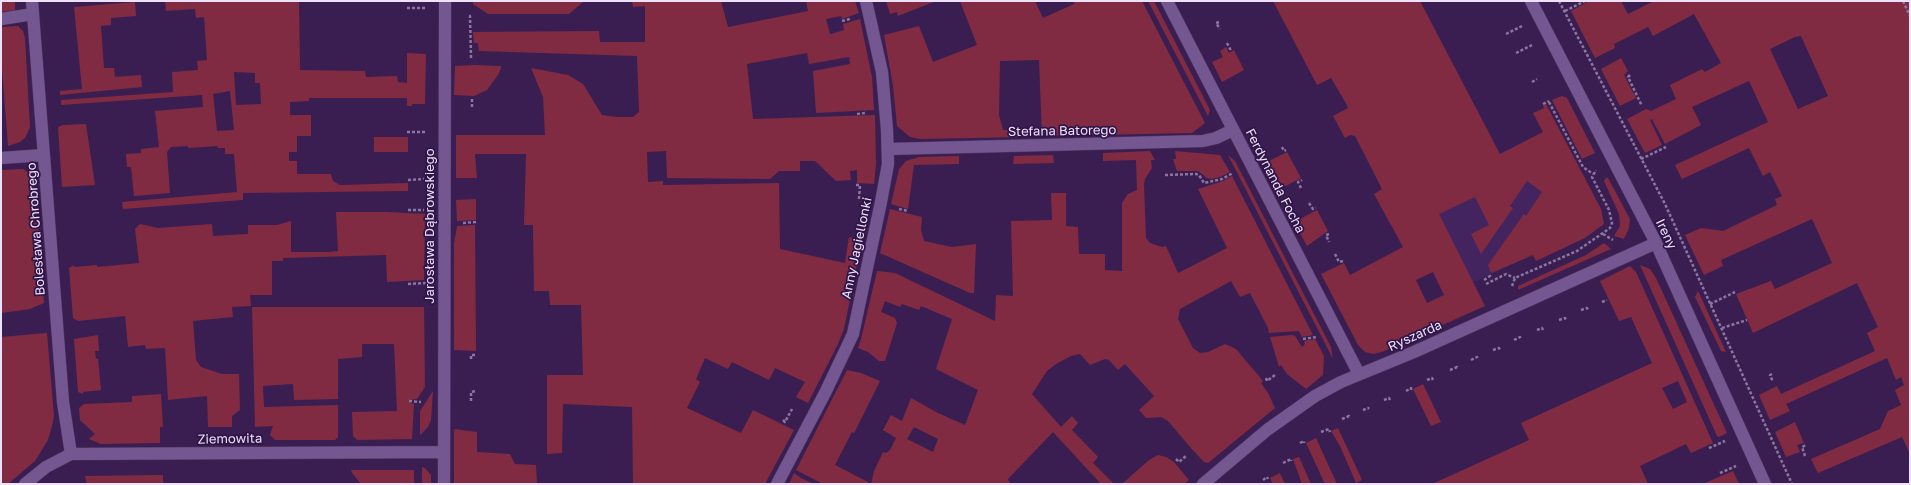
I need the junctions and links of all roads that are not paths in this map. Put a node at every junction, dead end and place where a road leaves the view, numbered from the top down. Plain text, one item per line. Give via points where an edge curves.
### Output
1 (32, 1) edge
2 (445, 1) edge
3 (866, 1) edge
4 (1167, 1) edge
5 (1531, 1) edge
6 (33, 14) junction
7 (1, 19) edge
8 (1233, 130) junction
9 (888, 148) junction
10 (44, 155) junction
11 (1, 158) edge
12 (1656, 243) junction
13 (1359, 374) junction
14 (444, 452) junction
15 (71, 454) junction
16 (25, 484) edge
17 (444, 484) edge
18 (777, 484) edge
19 (1203, 484) edge
20 (1765, 484) edge

1 - 6 street, Bolesława Chrobrego
2 - 14 street, Jarosława Dąbrowskiego
3 - 9 street, Anny Jagiellonki via 882,72
4 - 8 street, Ferdynanda Focha
5 - 12 street, Ireny
6 - 7 street
6 - 10 street, Bolesława Chrobrego
8 - 9 street, Stefana Batorego via 1203,142
8 - 13 street, Ferdynanda Focha
9 - 18 street, Anny Jagiellonki via 881,202 853,334
10 - 11 street
10 - 15 street, Bolesława Chrobrego via 64,408
12 - 13 street, Ryszarda via 1414,352
12 - 20 street, Ireny
13 - 19 street, Ryszarda via 1315,396 1287,414
14 - 15 street, Ziemowita
14 - 17 street, Jarosława Dąbrowskiego
15 - 16 street, Ziemowita via 46,467

